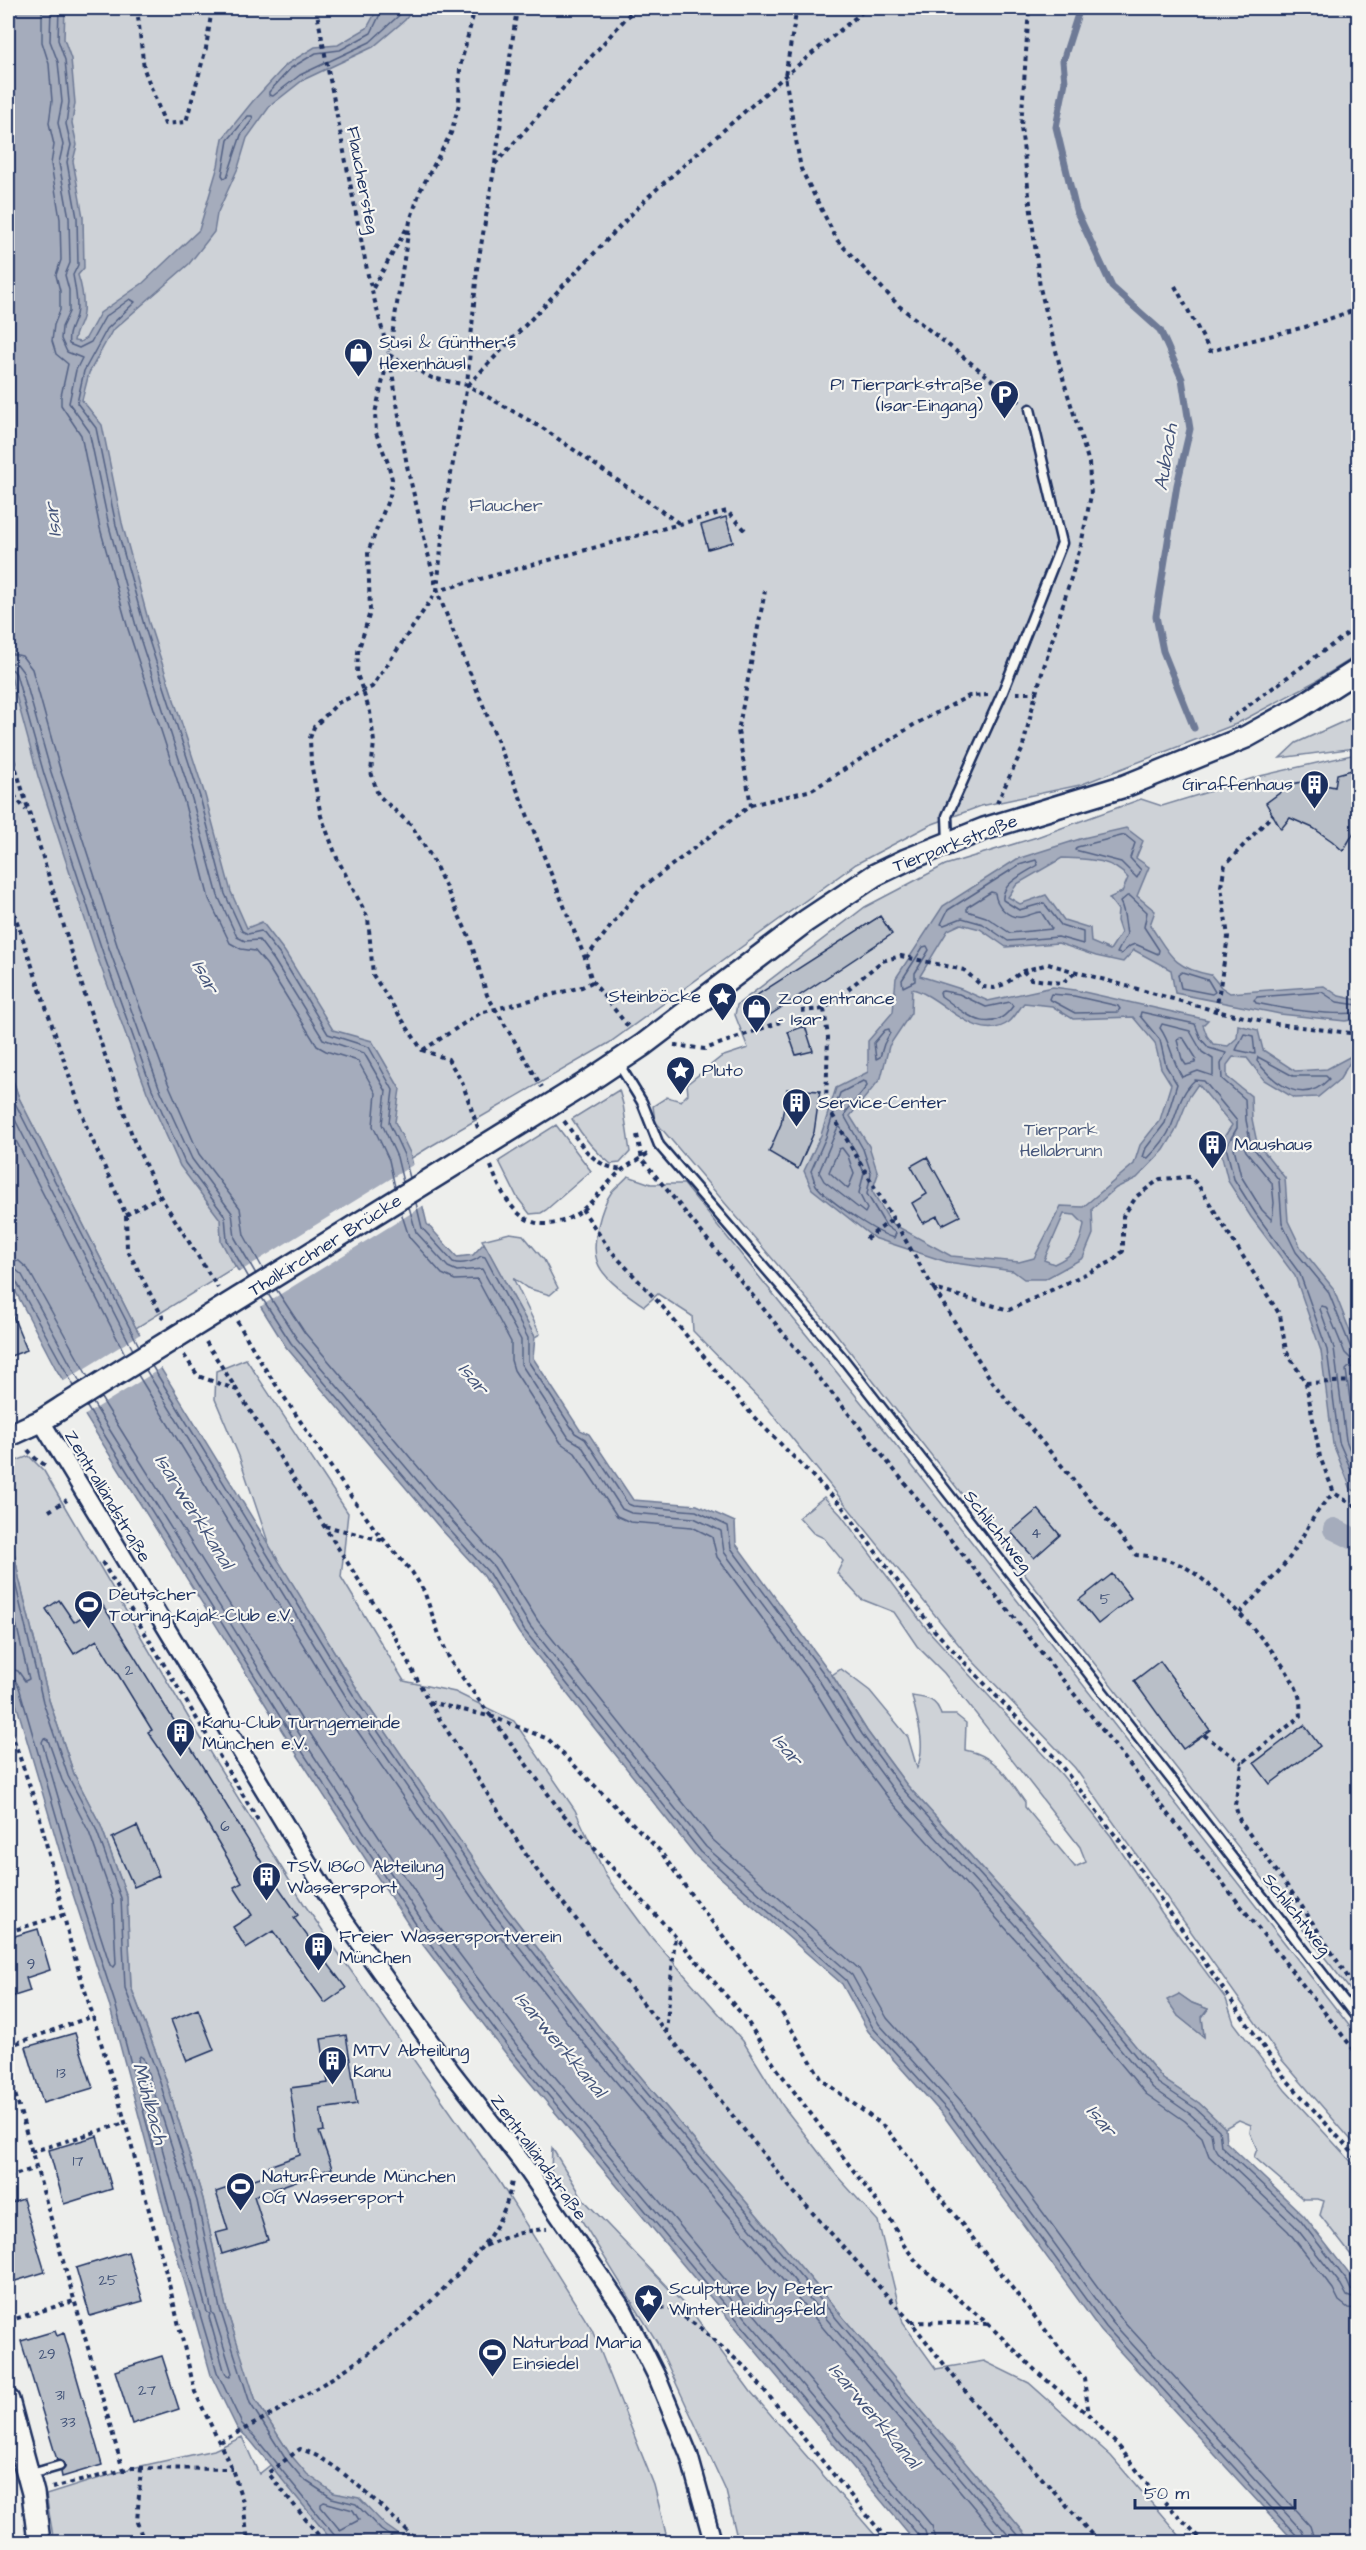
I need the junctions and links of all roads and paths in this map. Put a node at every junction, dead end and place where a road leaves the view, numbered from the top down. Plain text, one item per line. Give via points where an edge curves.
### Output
1 (137, 8) edge
2 (212, 8) edge
3 (316, 8) edge
4 (475, 8) edge
5 (517, 8) edge
6 (635, 8) edge
7 (797, 8) edge
8 (867, 8) edge
9 (1029, 8) edge
10 (785, 76) junction
11 (495, 164) junction
12 (410, 221) junction
13 (1175, 286) dead end
14 (373, 288) junction
15 (1359, 309) edge
16 (389, 356) junction
17 (1064, 382) dead end
18 (467, 385) junction
19 (1030, 409) joint
20 (680, 524) junction
21 (745, 530) dead end
22 (437, 591) junction
23 (765, 591) dead end
24 (1359, 626) edge
25 (1359, 670) edge
26 (363, 691) junction
27 (1036, 693) dead end
28 (1002, 694) junction
29 (1221, 725) dead end
30 (8, 743) edge
31 (8, 788) edge
32 (751, 805) junction
33 (29, 814) junction
34 (1273, 814) dead end
35 (948, 843) junction
36 (8, 895) edge
37 (585, 958) junction
38 (1023, 971) junction
39 (1075, 973) junction
40 (592, 981) junction
41 (824, 1009) junction
42 (495, 1010) junction
43 (801, 1011) dead end
44 (1216, 1011) junction
45 (780, 1022) dead end
46 (634, 1034) dead end
47 (1359, 1034) edge
48 (668, 1044) dead end
49 (422, 1050) junction
50 (618, 1062) junction
51 (586, 1083) joint
52 (480, 1133) dead end
53 (490, 1164) dead end
54 (160, 1196) junction
55 (582, 1209) junction
56 (126, 1215) junction
57 (892, 1219) junction
58 (866, 1239) dead end
59 (934, 1289) junction
60 (223, 1297) dead end
61 (234, 1316) dead end
62 (168, 1327) dead end
63 (202, 1336) dead end
64 (180, 1347) dead end
65 (1359, 1381) edge
66 (1306, 1383) junction
67 (237, 1390) junction
68 (41, 1421) junction
69 (9, 1436) edge
70 (1334, 1493) junction
71 (67, 1500) dead end
72 (1359, 1508) edge
73 (49, 1511) dead end
74 (324, 1526) junction
75 (385, 1541) junction
76 (1240, 1613) junction
77 (429, 1702) junction
78 (493, 1717) junction
79 (8, 1723) edge
80 (1203, 1735) dead end
81 (1242, 1763) junction
82 (63, 1915) junction
83 (8, 1932) edge
84 (675, 1936) junction
85 (1356, 1990) dead end
86 (93, 2016) junction
87 (1359, 2019) edge
88 (666, 2034) junction
89 (8, 2046) edge
90 (1359, 2055) edge
91 (8, 2071) edge
92 (125, 2123) junction
93 (31, 2152) junction
94 (1359, 2159) edge
95 (522, 2162) junction
96 (36, 2168) junction
97 (8, 2177) edge
98 (549, 2229) dead end
99 (484, 2246) junction
100 (74, 2301) junction
101 (623, 2309) junction
102 (8, 2320) edge
103 (910, 2322) junction
104 (988, 2324) junction
105 (8, 2400) edge
106 (1090, 2416) junction
107 (220, 2442) junction
108 (59, 2466) dead end
109 (141, 2468) junction
110 (232, 2469) junction
111 (123, 2470) junction
112 (30, 2484) junction
113 (39, 2542) edge
114 (144, 2542) edge
115 (248, 2542) edge
116 (324, 2542) edge
117 (419, 2542) edge
118 (713, 2542) edge
119 (889, 2542) edge
120 (1098, 2542) edge
121 (1204, 2542) edge

1 - 2 path via 144,69 165,124 186,122 206,48
3 - 14 path, Flauchersteg
4 - 12 path via 460,67 459,104 451,133 420,191
5 - 11 path
6 - 11 path
7 - 10 path
8 - 10 path
9 - 17 path via 1021,127 1040,288
10 - 18 path via 649,196
10 - 19 path via 801,169 837,240 899,306
11 - 18 path via 477,269
12 - 14 path
12 - 16 path
13 - 15 path via 1210,351
14 - 16 path, Flauchersteg
16 - 18 path via 432,378
16 - 22 path via 407,466
16 - 26 path via 375,413 376,433 392,479 390,495 368,552 370,612 358,651 357,674
18 - 20 path via 544,429
18 - 22 path via 445,507
19 - 28 lane via 1062,543
20 - 21 path via 727,511
20 - 22 path
22 - 26 path via 372,687
22 - 37 path
23 - 32 path via 738,731
24 - 29 path
25 - 35 street, Tierparkstraße via 1246,737 1125,786
26 - 42 path via 370,712 374,742 371,772 378,795 411,825 432,858 470,939
26 - 49 path via 338,703 314,727 310,738 311,763 321,816 337,858 368,918 373,975
27 - 28 path
28 - 32 path via 969,696 915,724 812,790
28 - 35 lane via 947,816
30 - 33 path
31 - 33 path
32 - 37 path via 639,890
33 - 54 path via 130,1130
34 - 44 path via 1226,864 1221,886 1228,938
35 - 50 street, Tierparkstraße via 896,865 840,897
36 - 56 path via 87,1128
37 - 40 path
38 - 39 path via 1048,964
38 - 39 path via 1031,979 1062,983
38 - 41 path via 1005,984 983,987 964,970 901,956 882,961
39 - 44 path
40 - 42 path
40 - 46 path
41 - 43 path
41 - 57 path via 828,1037 826,1104
42 - 49 path via 480,1013
44 - 47 path via 1277,1024
45 - 48 path via 705,1050
49 - 52 path via 448,1059 462,1082
50 - 51 street, Tierparkstraße
50 - 87 lane, Schlichtweg via 642,1102 659,1145 842,1356
51 - 68 street, Thalkirchner Brücke, bridge
53 - 55 path via 507,1200 521,1216 536,1224 556,1223
54 - 56 path
54 - 60 path
55 - 90 path via 623,1170 642,1159 1019,1624
55 - 94 path via 610,1250 753,1416 841,1505 933,1629 1055,1758 1126,1849 1272,2061 1306,2104
56 - 62 path via 127,1249
57 - 58 path
57 - 59 path
59 - 66 path via 1009,1310 1113,1261 1123,1251 1122,1216 1137,1196 1160,1179 1191,1177 1280,1315 1286,1351
59 - 76 path via 993,1383 1136,1555 1160,1557 1186,1568
61 - 75 path via 345,1488
63 - 67 path
64 - 67 path via 198,1376
65 - 66 path
66 - 70 path via 1320,1457
67 - 74 path
68 - 69 street
68 - 95 street, Zentralländstraße via 338,1912 451,2071
70 - 72 path
70 - 76 path via 1320,1505 1291,1555
71 - 73 path
74 - 75 path
74 - 77 path via 394,1635
75 - 78 path via 424,1592 451,1662
76 - 81 path via 1290,1676 1299,1695 1301,1716
77 - 78 path
77 - 88 path via 532,1864
78 - 84 path via 562,1814
78 - 106 path via 548,1739 660,1851 779,2008 822,2080 886,2128 1084,2379
79 - 82 path via 38,1810
80 - 81 path
81 - 85 path via 1235,1805 1240,1821
82 - 83 path
82 - 86 path
84 - 88 path
84 - 104 path via 746,2019 775,2066 892,2222 919,2265
86 - 89 path
86 - 92 path
88 - 103 path via 792,2190
91 - 93 path
92 - 93 path
92 - 107 path via 195,2392
93 - 96 path
95 - 99 path via 512,2181 501,2222
95 - 101 street, Zentralländstraße
96 - 97 path
96 - 100 path
98 - 99 path via 507,2236
99 - 107 path via 430,2304 376,2350 276,2413
100 - 102 path
100 - 111 path
101 - 118 street, Zentralländstraße via 689,2455
101 - 119 path via 670,2308 746,2368
103 - 104 path
103 - 120 path via 987,2419
104 - 106 path
105 - 112 street
106 - 121 path via 1148,2485
107 - 110 path
108 - 112 lane
109 - 110 path
109 - 111 path
109 - 114 path via 138,2522
110 - 115 path via 243,2502
111 - 112 path
112 - 113 street
116 - 117 path via 268,2473 300,2449 335,2466

